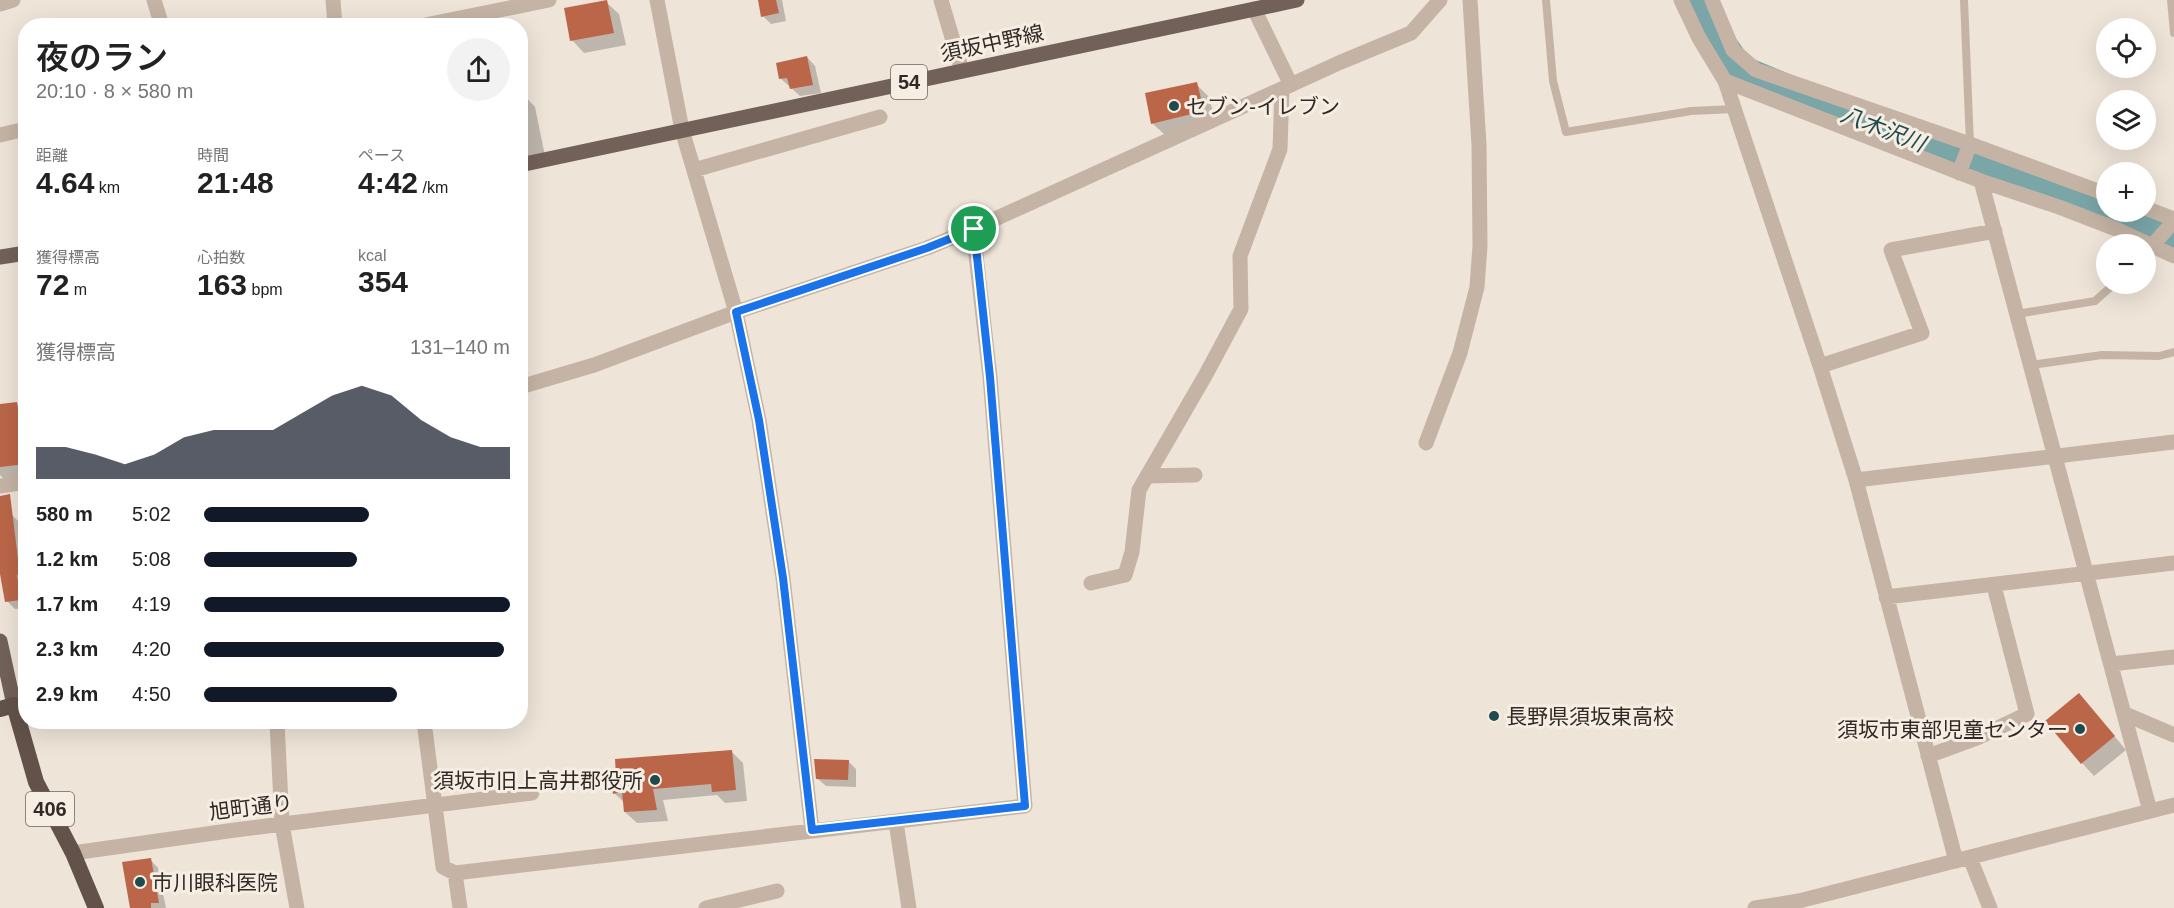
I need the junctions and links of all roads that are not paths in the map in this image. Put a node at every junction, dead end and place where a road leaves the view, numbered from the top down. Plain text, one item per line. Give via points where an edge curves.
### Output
1 (13, 0) edge
2 (154, 0) edge
3 (333, 0) edge
4 (549, 0) edge
5 (657, 0) edge
6 (941, 0) edge
7 (1297, 0) edge
8 (1440, 0) edge
9 (1470, 0) edge
10 (1476, 0) edge
11 (1482, 0) edge
12 (1546, 0) edge
13 (1681, 0) edge
14 (1712, 0) edge
15 (1964, 0) edge
16 (2171, 0) edge
17 (523, 3) edge
18 (0, 4) edge
19 (1247, 7) edge
20 (160, 18) edge
21 (334, 18) edge
22 (456, 18) edge
23 (2174, 33) edge
24 (962, 71) junction
25 (1725, 81) junction
26 (1286, 87) junction
27 (1735, 109) junction
28 (880, 117) dead end
29 (682, 130) junction
30 (18, 131) edge
31 (0, 135) edge
32 (1969, 147) junction
33 (528, 163) edge
34 (1961, 169) junction
35 (694, 170) junction
36 (1981, 181) junction
37 (2096, 191) edge
38 (2156, 213) edge
39 (2173, 221) edge
40 (974, 229) junction
41 (1995, 231) junction
42 (2126, 234) edge
43 (2156, 241) edge
44 (2156, 249) edge
45 (18, 254) edge
46 (0, 256) edge
47 (2174, 256) edge
48 (2103, 294) edge
49 (736, 312) junction
50 (2017, 314) junction
51 (2174, 352) edge
52 (2031, 365) junction
53 (1820, 366) junction
54 (528, 385) edge
55 (2174, 441) edge
56 (1426, 443) dead end
57 (2055, 455) junction
58 (1196, 475) dead end
59 (1146, 476) junction
60 (1856, 480) junction
61 (18, 483) edge
62 (0, 486) edge
63 (2174, 563) edge
64 (2087, 574) junction
65 (1091, 583) dead end
66 (1994, 586) junction
67 (1886, 597) junction
68 (0, 641) edge
69 (2174, 657) edge
70 (2111, 664) junction
71 (13, 705) edge
72 (2125, 714) junction
73 (18, 722) edge
74 (20, 729) edge
75 (277, 729) edge
76 (425, 729) edge
77 (2174, 735) edge
78 (1928, 756) junction
79 (532, 793) dead end
80 (2174, 805) edge
81 (434, 806) junction
82 (2150, 811) junction
83 (896, 822) junction
84 (282, 824) junction
85 (812, 830) junction
86 (73, 853) junction
87 (1963, 860) junction
88 (455, 873) junction
89 (777, 891) dead end
90 (96, 908) edge
91 (297, 908) edge
92 (460, 908) edge
93 (706, 908) edge
94 (909, 908) edge
95 (1755, 908) edge
96 (1990, 908) edge

1 - 18 street
2 - 20 street
3 - 21 street
4 - 17 street
5 - 29 street
6 - 24 street
7 - 19 main road, 須坂中野線 / 54
8 - 26 street via 1411,33
9 - 56 street via 1479,145 1477,287 1460,353
10 - 11 street
12 - 27 lane via 1553,81 1566,132 1691,111
13 - 25 street
14 - 32 street via 1733,50 1756,70
15 - 32 lane
16 - 23 lane
17 - 22 street
19 - 24 main road, 須坂中野線 / 54
19 - 26 street
24 - 29 main road, 須坂中野線 / 54
25 - 27 street
25 - 34 street
26 - 40 street
26 - 59 street via 1280,149 1240,256 1241,309
27 - 53 street
28 - 35 street
29 - 33 main road, 須坂中野線 / 54
29 - 35 street
30 - 31 street
32 - 34 street
32 - 37 street
34 - 36 street
35 - 49 street
36 - 41 street
36 - 42 street
38 - 39 street
39 - 43 street
40 - 49 street
40 - 83 street via 1025,806
41 - 50 street
41 - 53 street via 1891,250 1922,333
44 - 47 street
45 - 46 main road
48 - 50 lane via 2095,301
49 - 54 street via 594,365
49 - 85 street via 759,420 783,578
50 - 52 street
51 - 52 lane via 2159,356 2102,355
52 - 57 street
53 - 60 street
55 - 57 street
57 - 60 street
57 - 64 street
58 - 59 street
59 - 65 street via 1138,490 1132,552 1125,575
60 - 67 street
61 - 62 street
63 - 64 street
64 - 66 street
64 - 70 street
66 - 67 street
66 - 78 street via 2027,714
67 - 78 street
68 - 71 main road
69 - 70 street
70 - 72 street
71 - 73 highway, 406
72 - 77 street
72 - 82 street
74 - 86 highway, 406 via 36,782
75 - 84 street
76 - 81 street
78 - 87 street
79 - 81 street, 旭町通り
80 - 82 street
81 - 84 street, 旭町通り
81 - 88 street via 443,867
82 - 87 street
83 - 85 street
83 - 94 street
84 - 86 street, 旭町通り
84 - 91 street
85 - 88 street
86 - 90 highway, 406
87 - 95 street
87 - 96 street
88 - 92 street
89 - 93 street

